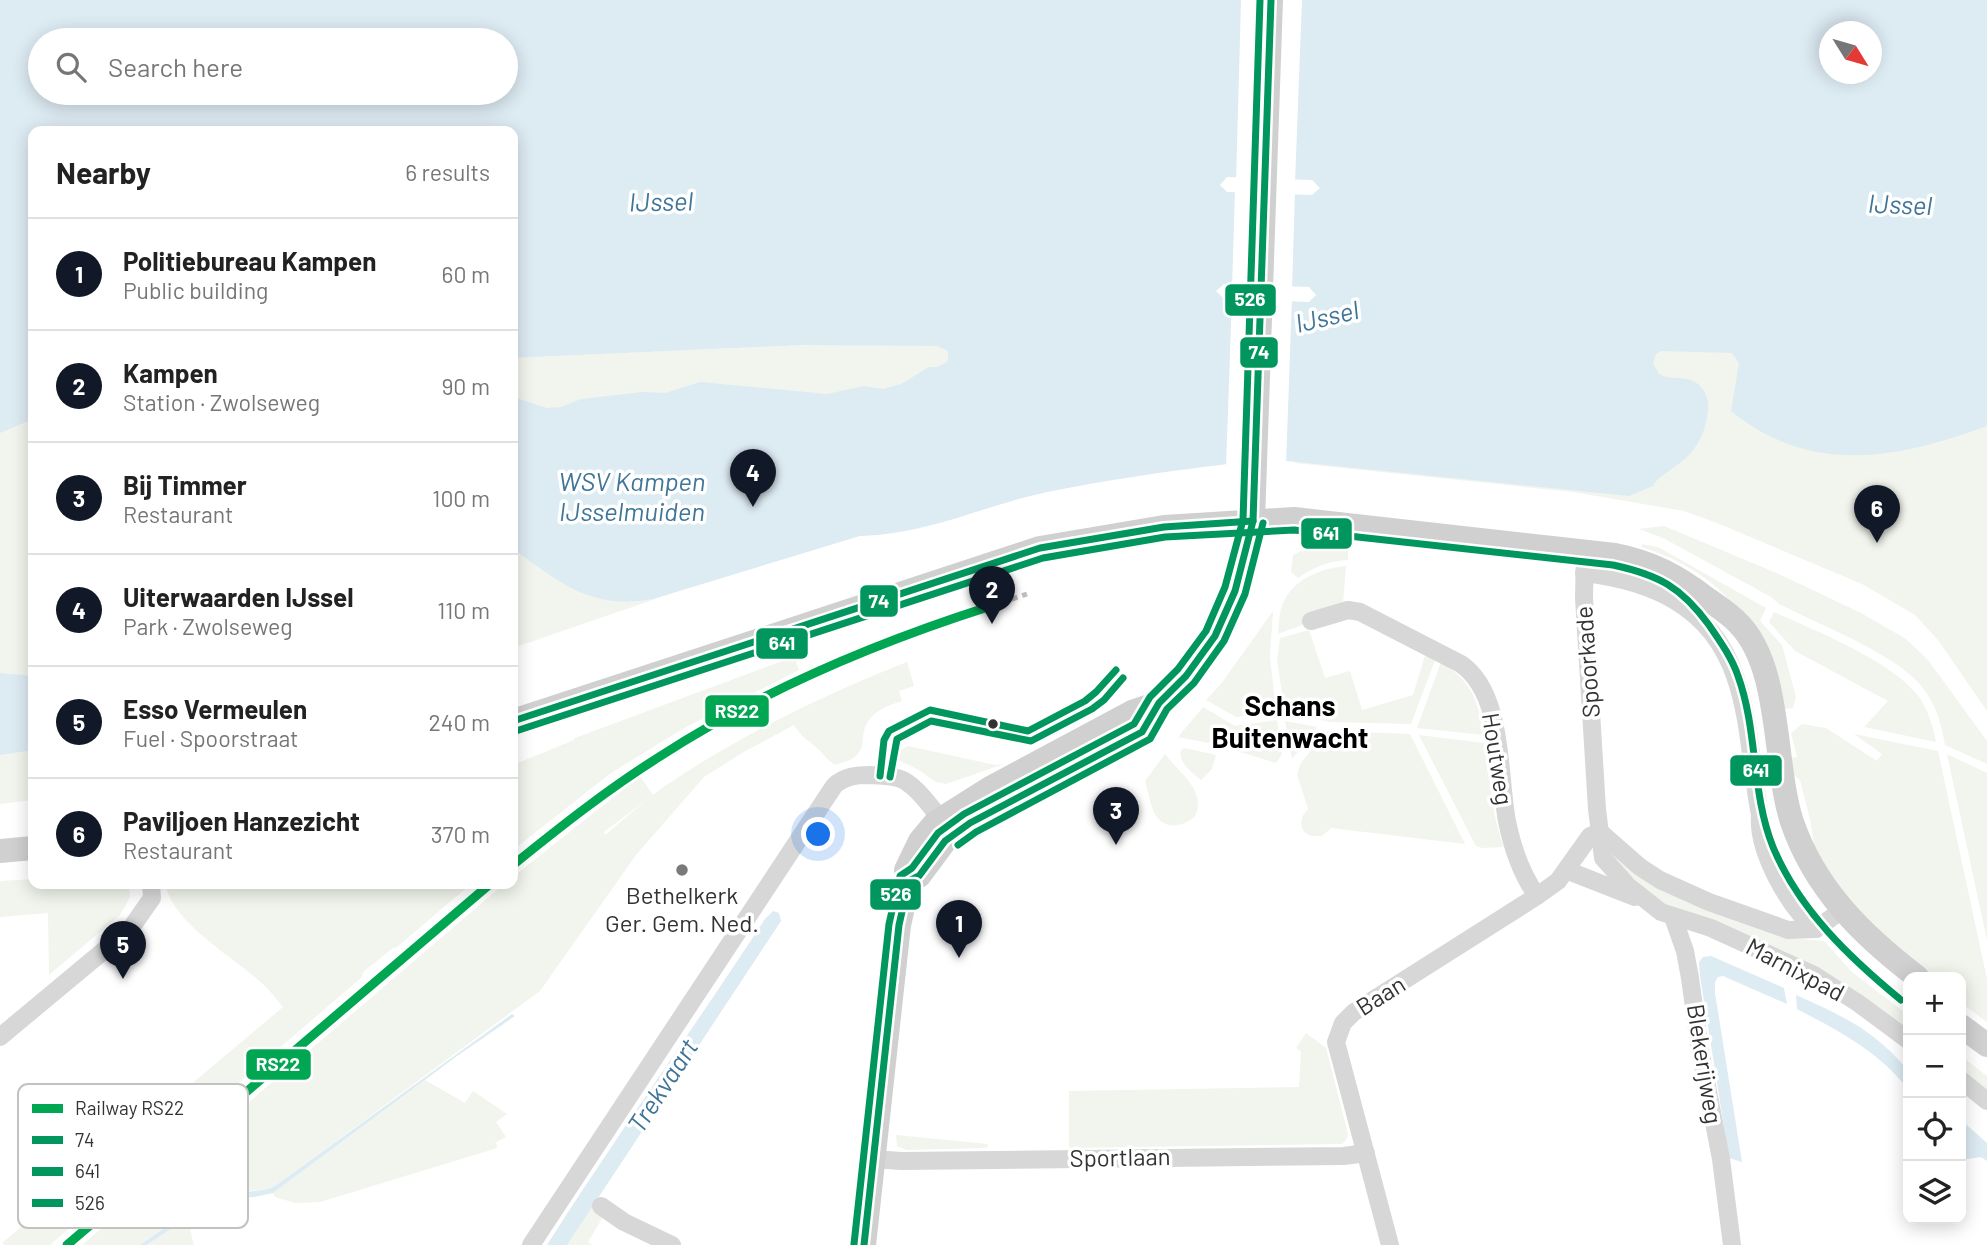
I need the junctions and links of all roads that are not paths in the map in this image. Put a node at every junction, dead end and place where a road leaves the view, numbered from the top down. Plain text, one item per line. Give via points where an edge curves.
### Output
1 (1271, 0) edge
2 (1253, 521) junction
3 (1584, 562) junction
4 (1311, 621) dead end
5 (518, 719) edge
6 (1771, 798) junction
7 (946, 827) junction
8 (1600, 832) junction
9 (28, 848) edge
10 (0, 851) edge
11 (1566, 870) junction
12 (151, 889) edge
13 (1536, 896) junction
14 (1645, 900) junction
15 (1674, 917) junction
16 (1829, 920) junction
17 (1911, 972) edge
18 (1903, 988) edge
19 (1903, 1036) edge
20 (0, 1037) edge
21 (1966, 1084) edge
22 (1987, 1101) edge
23 (1366, 1153) junction
24 (874, 1159) junction
25 (601, 1206) dead end
26 (531, 1245) edge
27 (672, 1245) edge
28 (864, 1245) edge
29 (1390, 1245) edge
30 (1732, 1245) edge

1 - 2 main road
2 - 3 main road via 1294,519
2 - 5 main road via 1164,527 1040,548
2 - 7 main road via 1235,591 1219,629 1195,665 1159,703 1142,732 970,823
3 - 6 street via 1656,590 1680,604 1712,634 1730,663
3 - 6 main road via 1627,558 1674,575 1698,592 1748,671
3 - 8 street, Spoorkade
4 - 13 street, Houtweg via 1348,610 1360,612 1461,664 1477,679 1492,717 1507,825 1524,876
6 - 16 main road via 1774,819 1794,867
7 - 24 main road via 937,850 919,876 909,881 899,925
7 - 26 street via 911,786 898,778 861,775 834,786
8 - 11 street, Baan via 1590,836
8 - 14 street via 1603,858
8 - 16 street via 1640,867 1709,902 1788,930
9 - 10 main road
11 - 13 street, Baan
11 - 14 street
12 - 20 street via 152,898 131,928
13 - 23 street, Baan via 1343,1023 1336,1042
14 - 15 street
15 - 19 street, Marnixpad via 1711,928 1814,975
15 - 30 street, Blekerijweg via 1690,978
16 - 17 main road via 1866,936
16 - 18 main road
21 - 22 street
23 - 24 street, Sportlaan
23 - 29 street, Baan
24 - 28 main road
25 - 27 street

